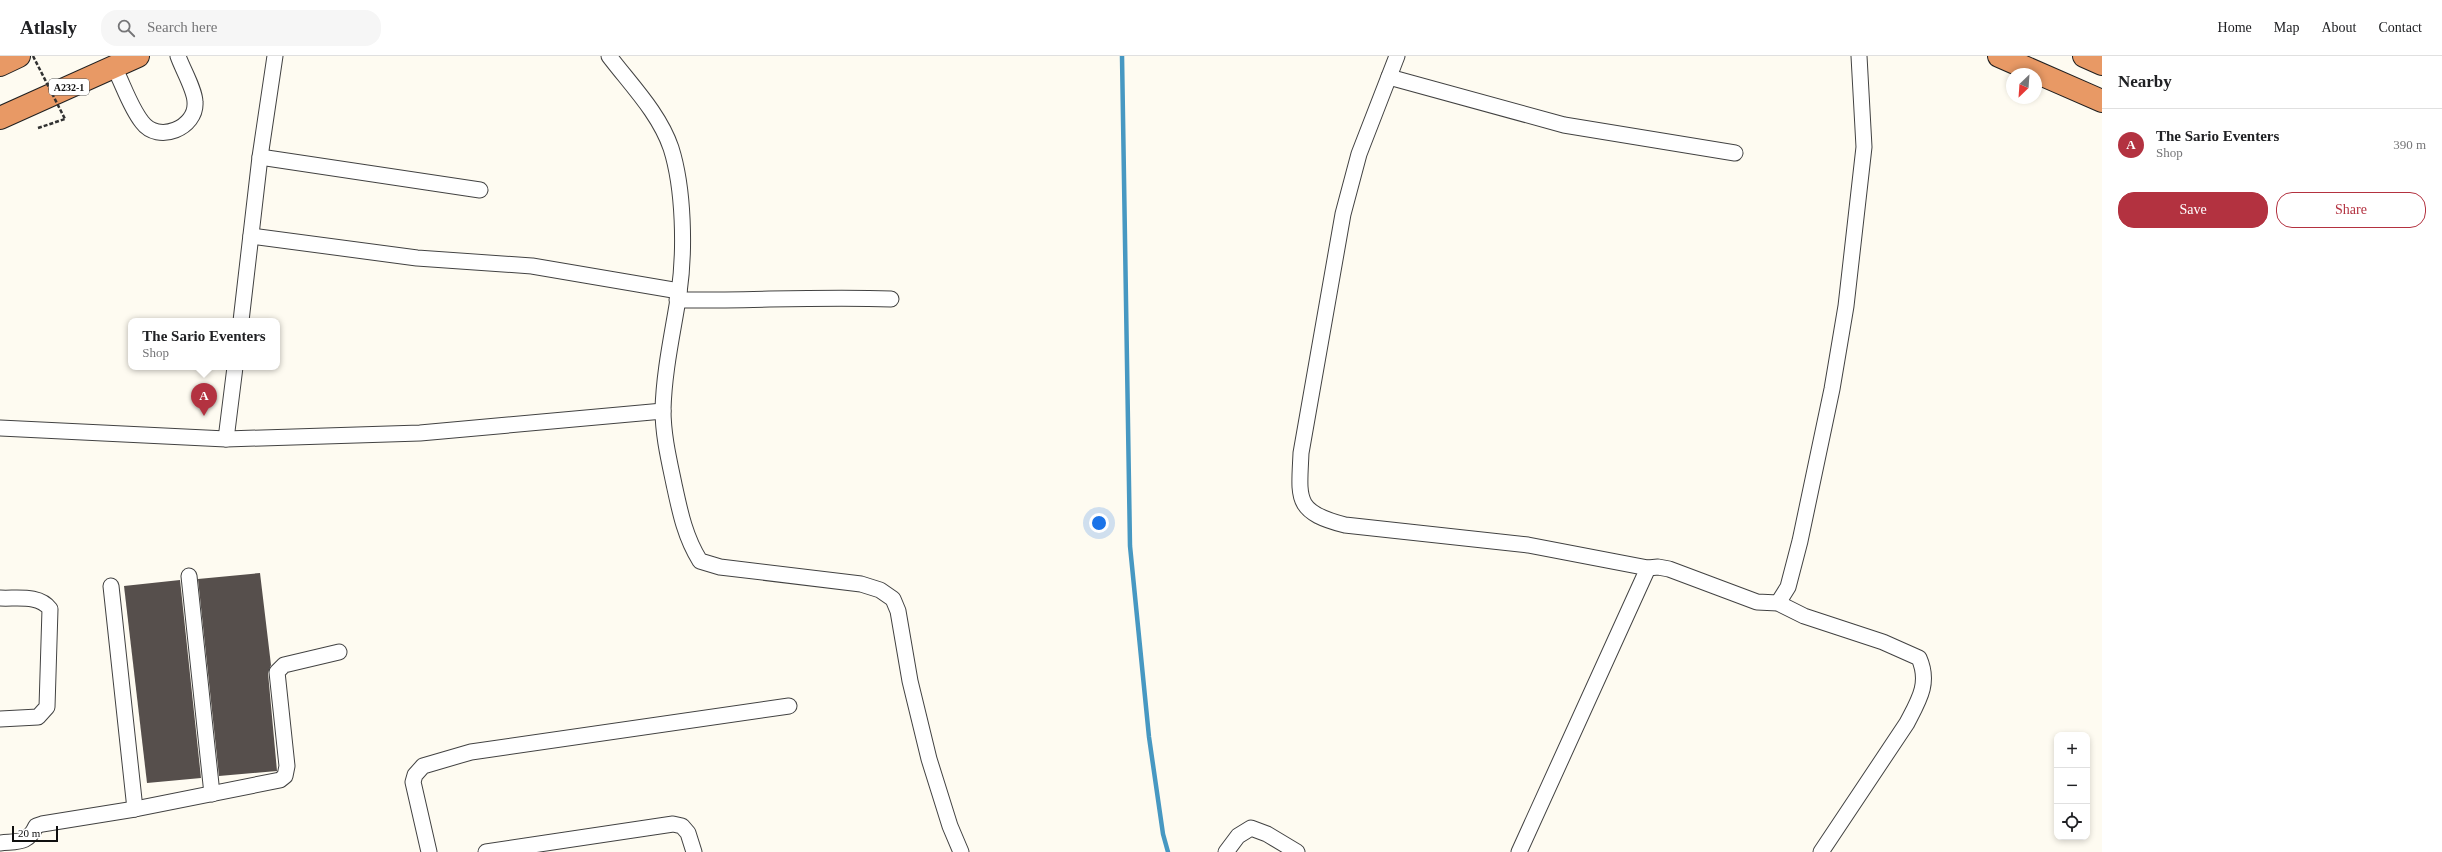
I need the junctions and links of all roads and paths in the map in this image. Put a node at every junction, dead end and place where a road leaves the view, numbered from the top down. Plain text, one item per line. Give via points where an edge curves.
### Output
1 (19, 56) edge
2 (33, 56) edge
3 (138, 56) edge
4 (178, 56) edge
5 (274, 56) edge
6 (609, 56) edge
7 (1397, 56) edge
8 (1859, 56) edge
9 (1999, 56) edge
10 (2084, 56) edge
11 (2102, 64) edge
12 (0, 65) edge
13 (114, 67) junction
14 (1389, 77) junction
15 (2102, 101) edge
16 (0, 118) edge
17 (38, 128) dead end
18 (1735, 153) dead end
19 (260, 157) junction
20 (480, 190) dead end
21 (251, 236) junction
22 (678, 296) junction
23 (891, 299) dead end
24 (241, 318) edge
25 (235, 370) edge
26 (663, 410) junction
27 (0, 428) edge
28 (226, 439) junction
29 (1648, 568) junction
30 (189, 576) dead end
31 (111, 586) dead end
32 (0, 598) edge
33 (1778, 603) junction
34 (339, 652) dead end
35 (789, 706) dead end
36 (0, 719) edge
37 (212, 794) junction
38 (135, 809) junction
39 (0, 843) edge
40 (429, 852) edge
41 (486, 852) edge
42 (694, 852) edge
43 (961, 852) edge
44 (1226, 852) edge
45 (1298, 852) edge
46 (1519, 852) edge
47 (1820, 852) edge

1 - 12 highway
2 - 17 path, bridge via 64,119
3 - 13 highway, A232-1
4 - 13 street via 195,101 194,113 188,123 170,133 156,131 142,123
5 - 19 street
6 - 22 street via 658,120 671,149 681,207 682,260
7 - 14 street
8 - 33 street via 1864,147 1846,306 1832,389 1800,541 1788,587
9 - 15 highway
10 - 11 highway
13 - 16 highway, A232-1
14 - 18 street via 1564,125
14 - 29 street via 1359,154 1344,214 1301,453 1299,491 1305,506 1320,519 1345,525 1528,545
19 - 20 street
19 - 21 street
21 - 22 street via 417,258 532,266
21 - 24 street
22 - 23 street via 769,300 798,297
22 - 26 street via 666,364
25 - 28 street
26 - 28 street via 420,433
26 - 43 street via 666,441 680,512 689,543 700,561 749,572 861,584 880,590 893,599 898,611 910,681 929,758 950,826
27 - 28 street
29 - 33 street via 1658,566 1668,569 1756,602
29 - 46 street
30 - 37 street
31 - 38 street
32 - 36 street via 35,599 45,602 50,609 47,707 38,718
33 - 47 street via 1804,616 1905,651 1918,658 1925,672 1919,701 1907,723
34 - 37 street via 284,665 277,672 287,766 285,776 280,780
35 - 40 street via 531,742 471,752 423,766 415,775 413,782
37 - 38 street
38 - 39 street via 42,824 36,826 31,837 26,840
41 - 42 street via 673,824 682,826 688,833
44 - 45 street via 1238,836 1251,828

